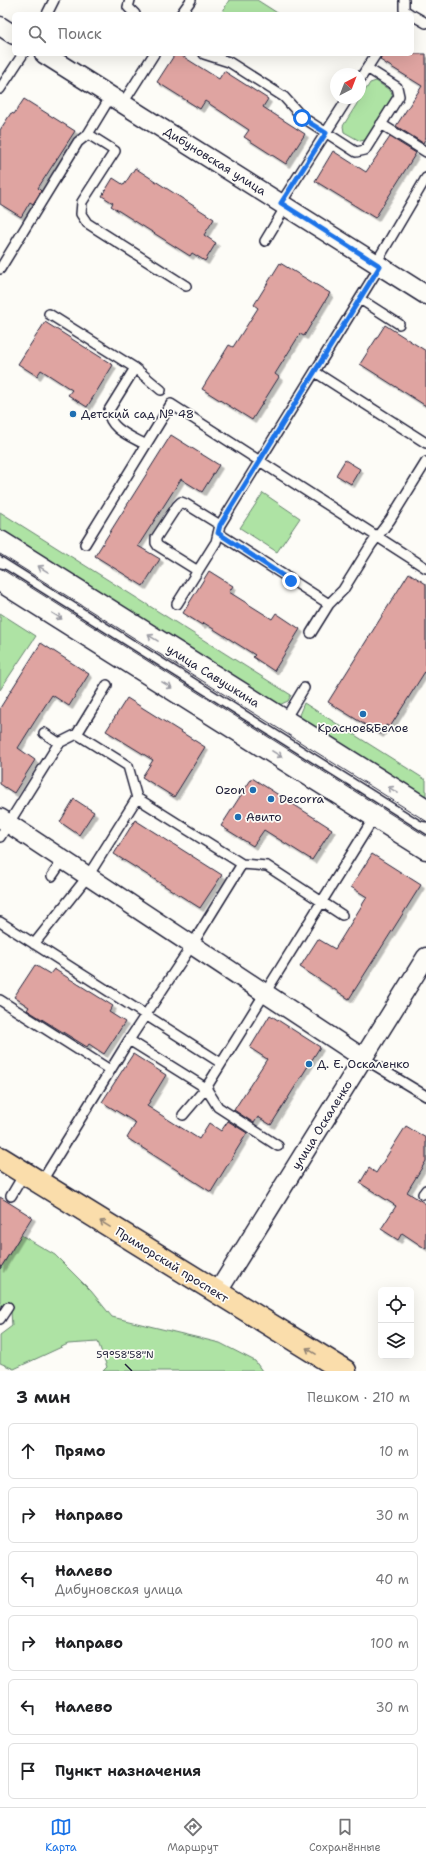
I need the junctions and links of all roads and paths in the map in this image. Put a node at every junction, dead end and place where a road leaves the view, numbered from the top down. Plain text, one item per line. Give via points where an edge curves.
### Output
1 (54, 0) edge
2 (130, 0) edge
3 (191, 0) edge
4 (404, 0) edge
5 (48, 12) edge
6 (133, 12) edge
7 (182, 12) edge
8 (407, 12) edge
9 (414, 17) edge
10 (426, 23) edge
11 (0, 26) edge
12 (12, 34) edge
13 (22, 56) edge
14 (47, 56) edge
15 (152, 56) edge
16 (210, 56) edge
17 (375, 56) edge
18 (367, 68) joint
19 (0, 89) edge
20 (117, 100) junction
21 (344, 104) edge
22 (381, 124) junction
23 (326, 133) junction
24 (88, 134) junction
25 (426, 152) edge
26 (426, 178) edge
27 (284, 205) junction
28 (264, 241) dead end
29 (378, 265) junction
30 (1, 266) edge
31 (186, 286) dead end
32 (426, 295) edge
33 (360, 299) junction
34 (49, 314) dead end
35 (399, 324) dead end
36 (135, 368) junction
37 (315, 372) junction
38 (161, 390) dead end
39 (426, 443) edge
40 (146, 446) junction
41 (260, 461) junction
42 (426, 462) edge
43 (220, 529) junction
44 (378, 537) junction
45 (0, 542) edge
46 (85, 544) dead end
47 (426, 568) edge
48 (198, 571) junction
49 (0, 580) edge
50 (177, 604) dead end
51 (329, 604) junction
52 (311, 633) dead end
53 (107, 685) dead end
54 (304, 688) dead end
55 (284, 721) junction
56 (44, 733) dead end
57 (77, 734) junction
58 (59, 743) junction
59 (136, 798) junction
60 (426, 810) edge
61 (375, 816) junction
62 (3, 826) edge
63 (426, 848) edge
64 (63, 860) junction
65 (242, 864) junction
66 (52, 876) dead end
67 (88, 876) junction
68 (322, 902) junction
69 (342, 915) dead end
70 (0, 922) edge
71 (34, 944) junction
72 (192, 945) junction
73 (426, 957) edge
74 (265, 993) junction
75 (0, 1000) edge
76 (145, 1015) junction
77 (129, 1040) junction
78 (364, 1058) junction
79 (221, 1063) junction
80 (110, 1070) junction
81 (206, 1088) junction
82 (426, 1096) edge
83 (183, 1115) dead end
84 (278, 1146) dead end
85 (0, 1158) edge
86 (32, 1179) junction
87 (11, 1196) dead end
88 (218, 1293) junction
89 (8, 1307) dead end
90 (0, 1319) edge
91 (340, 1370) edge

1 - 5 lane
2 - 6 lane via 128,7
3 - 7 lane
4 - 8 lane
9 - 10 lane
11 - 12 street
13 - 19 lane
14 - 20 street, Дибуновская улица
15 - 20 lane
16 - 23 lane via 229,62 284,97 302,118
17 - 18 lane
18 - 22 lane via 397,87 399,96
20 - 24 lane
20 - 27 street, Дибуновская улица
21 - 23 lane
22 - 23 lane via 365,150 356,152
22 - 25 lane
23 - 27 lane
24 - 30 lane via 78,142
24 - 31 lane via 115,151 82,202 81,214 87,224
26 - 29 lane
27 - 28 lane
27 - 29 street, Дибуновская улица
29 - 32 street, Дибуновская улица
29 - 33 lane
33 - 35 lane
33 - 37 lane
34 - 36 lane
36 - 38 lane
36 - 40 lane via 109,410 108,418 112,424
37 - 39 lane
37 - 41 lane
40 - 41 lane via 171,404
40 - 46 lane
41 - 43 lane
41 - 44 lane
42 - 44 lane
43 - 48 lane via 216,542
43 - 48 lane via 181,502 156,538 158,546
43 - 51 lane
44 - 47 lane
44 - 51 lane via 343,590
55 -> 45 main road, улица Савушкина
48 - 50 lane
49 -> 61 main road
51 - 52 lane
53 - 57 lane
54 - 55 lane
60 -> 55 main road, улица Савушкина
56 - 58 lane
57 - 58 lane
57 - 59 lane via 128,766
58 - 62 lane
59 - 65 lane
59 - 67 lane
61 - 63 main road
61 - 68 lane
62 - 64 street
64 - 66 lane
64 - 67 street
65 - 68 lane via 267,866
65 - 72 lane
67 - 71 lane
67 - 72 street
68 - 69 lane
68 - 74 lane
70 - 71 lane
71 - 76 lane
72 - 74 street
72 - 76 lane
73 - 78 street, улица Оскаленко
74 - 78 street
74 - 79 lane
75 - 80 lane
76 - 77 lane
76 - 79 lane
77 - 80 lane
77 - 81 lane
78 - 82 lane
78 - 88 street, улица Оскаленко
79 - 81 lane
80 - 86 lane
81 - 83 lane
81 - 84 lane via 218,1107
85 - 86 main road, Приморский проспект
86 - 87 lane
88 -> 86 main road, Приморский проспект
91 -> 88 main road, Приморский проспект
89 - 90 lane

